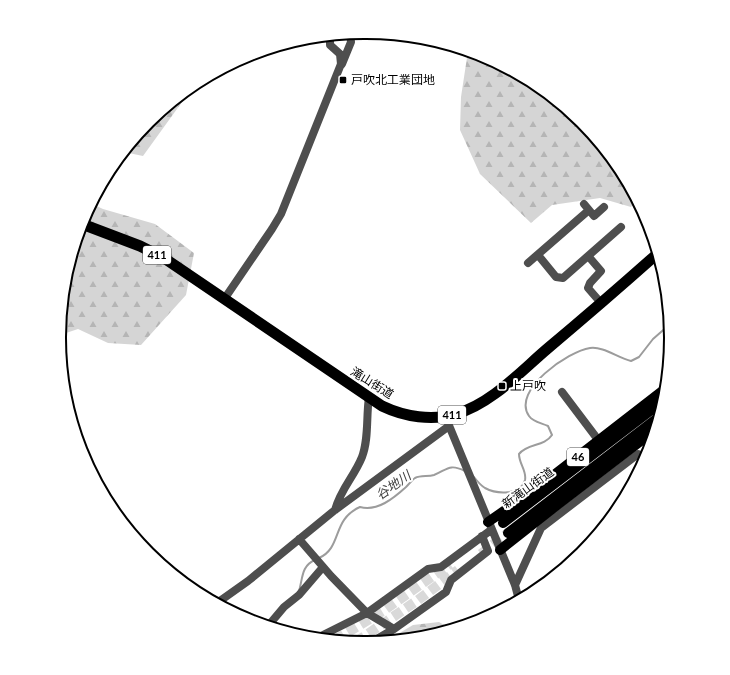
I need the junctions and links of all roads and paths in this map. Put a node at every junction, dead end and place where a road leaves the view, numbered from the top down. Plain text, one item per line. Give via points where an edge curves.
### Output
1 (351, 40) edge
2 (330, 42) edge
3 (342, 64) junction
4 (604, 207) dead end
5 (88, 226) edge
6 (621, 227) dead end
7 (538, 255) junction
8 (589, 257) junction
9 (652, 258) edge
10 (528, 263) dead end
11 (225, 298) junction
12 (601, 303) junction
13 (562, 392) dead end
14 (658, 395) edge
15 (369, 397) junction
16 (655, 408) edge
17 (448, 421) junction
18 (651, 423) edge
19 (599, 441) junction
20 (639, 453) edge
21 (335, 510) junction
22 (503, 523) tunnel mouth
23 (490, 526) junction
24 (508, 534) tunnel mouth
25 (482, 536) junction
26 (299, 539) junction
27 (500, 550) junction
28 (323, 567) junction
29 (515, 585) junction
30 (517, 594) edge
31 (222, 599) edge
32 (367, 613) junction
33 (272, 621) edge
34 (394, 629) junction
35 (327, 633) edge
36 (383, 635) edge

1 - 3 street
2 - 3 street via 330,45 340,54
3 - 11 street via 281,214
4 - 7 street via 594,216 586,207
5 - 11 highway, 滝山街道 / 411 via 164,258
6 - 8 street
7 - 8 street via 556,277 561,278
7 - 10 street
8 - 12 street via 601,271 588,288
9 - 12 highway, 滝山街道 / 411
11 - 15 highway, 滝山街道 / 411
12 - 17 highway, 滝山街道 / 411 via 499,390
13 - 19 street
14 - 19 main road, 46
15 - 17 highway, 滝山街道 / 411 via 387,409 403,414
15 - 21 street via 363,455 339,496
16 - 22 main road, 新滝山街道 / 46
17 - 21 street
17 - 23 street
18 - 24 main road, 新滝山街道 / 46
19 - 23 main road, 46
20 - 27 main road, 46
20 - 29 street via 542,528
21 - 26 street
23 - 25 street
23 - 27 street
25 - 32 street via 442,567 428,569
25 - 34 street via 488,551 451,580 446,592
26 - 28 street
26 - 31 street
27 - 29 street
28 - 32 street
28 - 33 street
29 - 30 street
32 - 34 street
32 - 35 street
34 - 36 street

